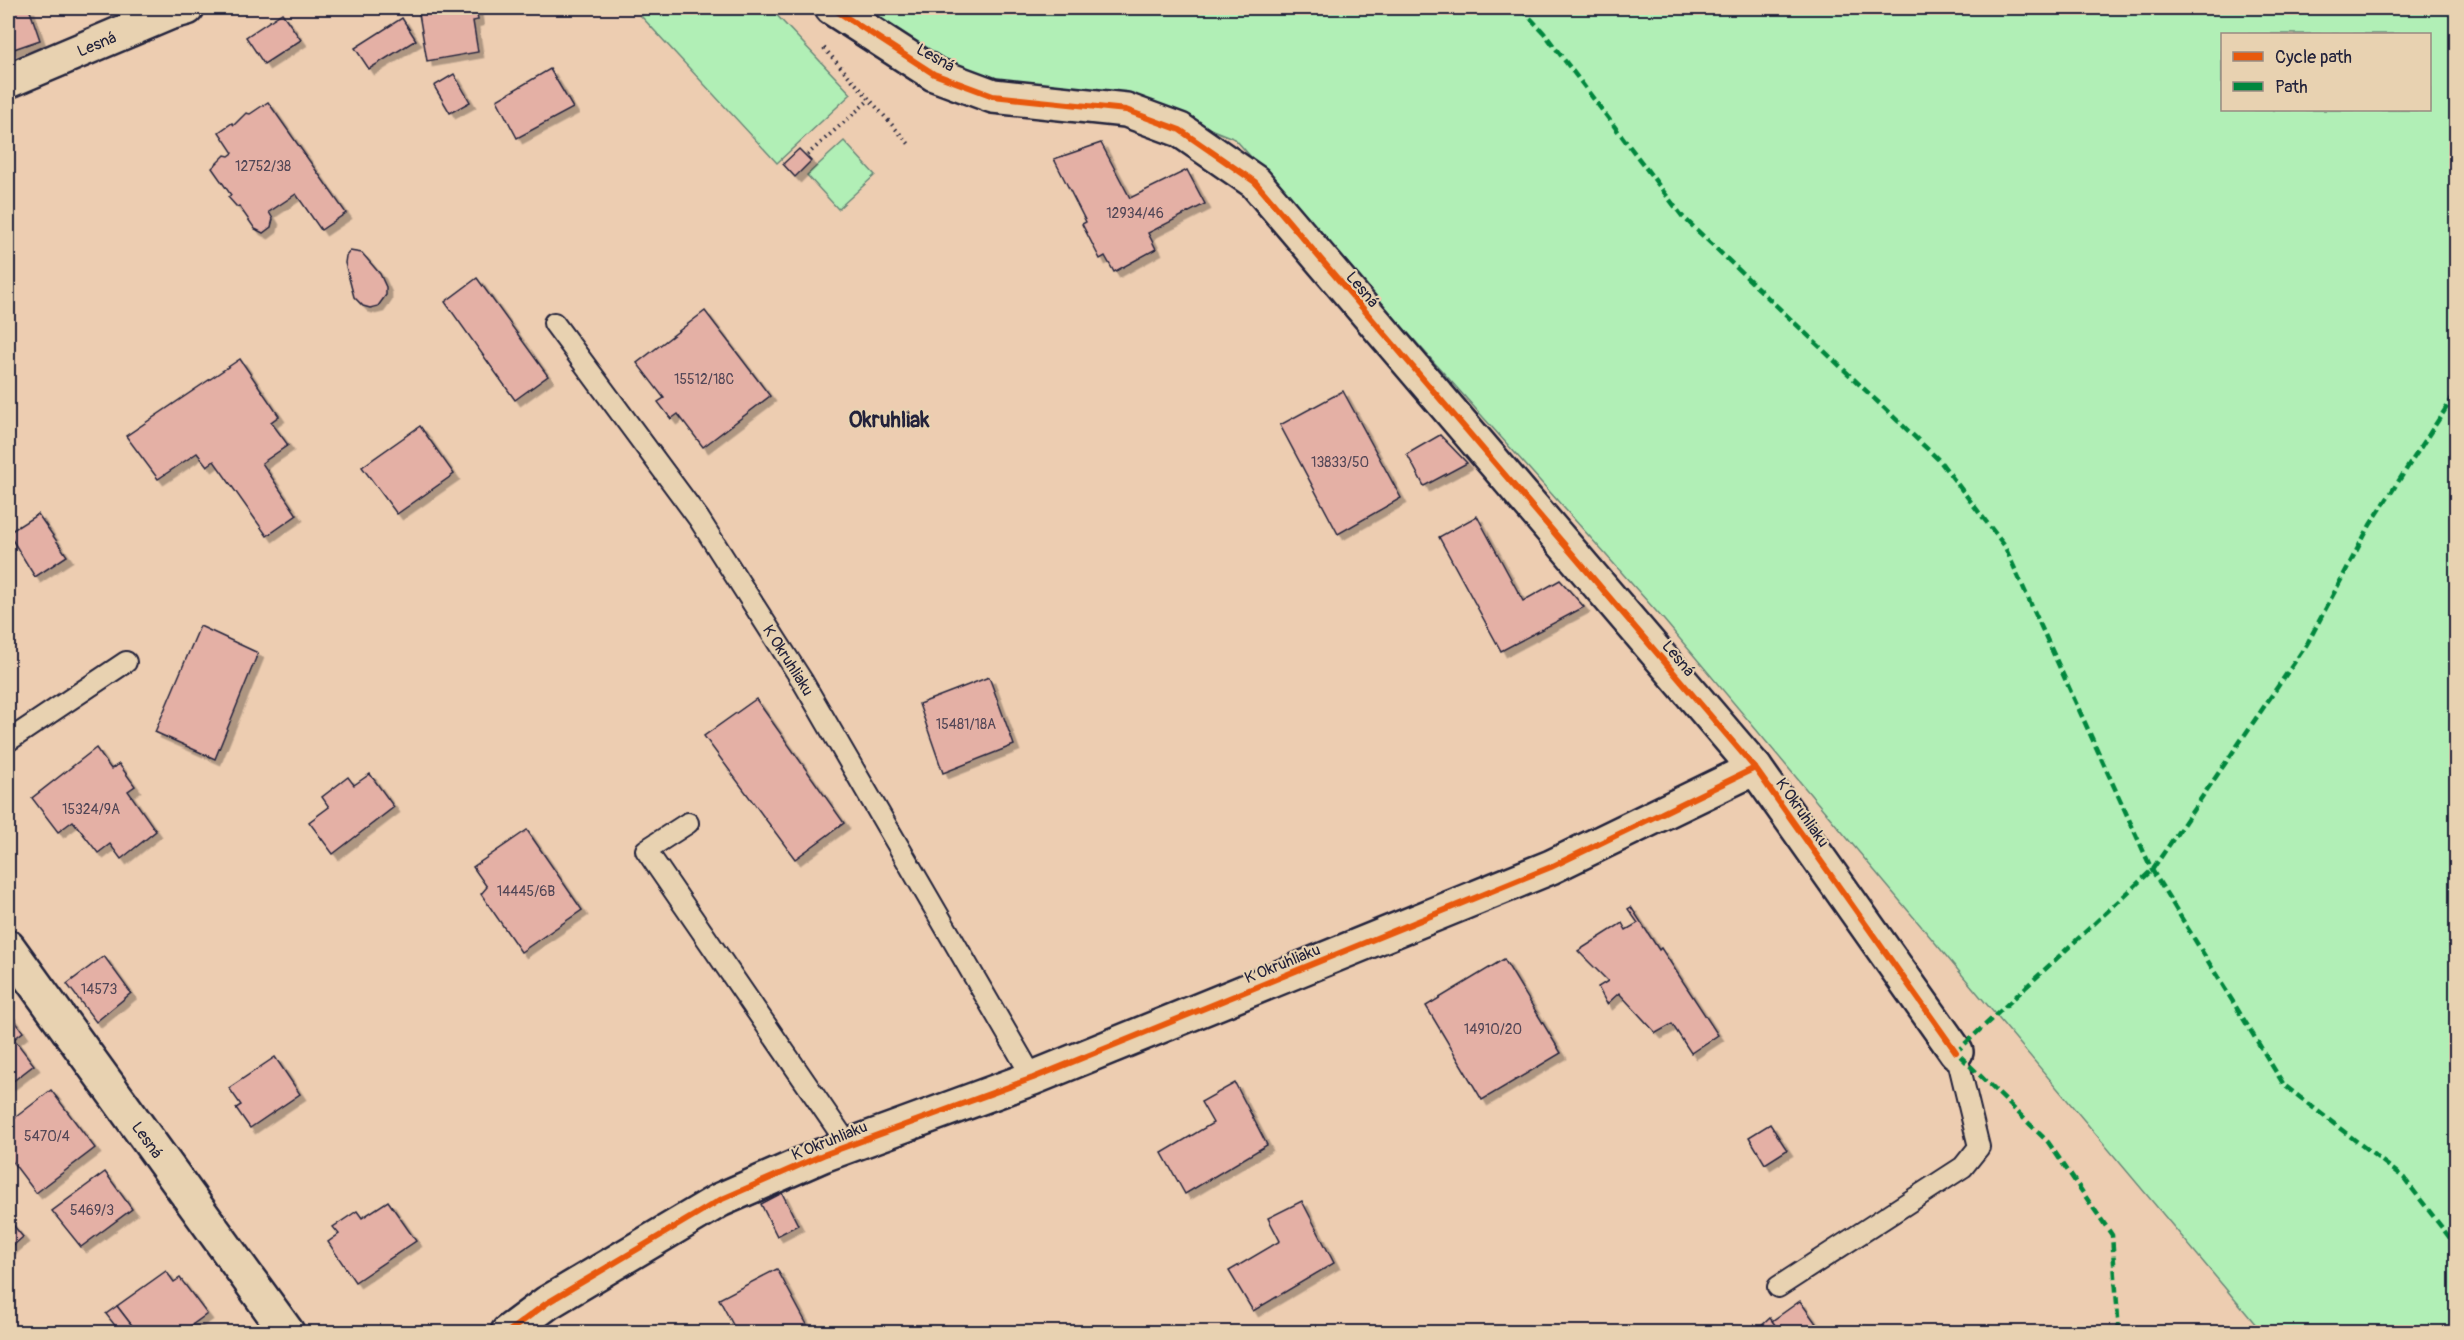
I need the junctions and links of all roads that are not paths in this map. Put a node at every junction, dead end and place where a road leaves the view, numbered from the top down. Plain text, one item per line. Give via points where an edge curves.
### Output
1 (187, 8) edge
2 (832, 8) edge
3 (8, 81) edge
4 (554, 323) dead end
5 (126, 662) dead end
6 (8, 741) edge
7 (1755, 768) junction
8 (688, 823) dead end
9 (8, 947) edge
10 (1956, 1052) joint
11 (1033, 1078) junction
12 (849, 1146) junction
13 (1778, 1287) dead end
14 (287, 1332) edge
15 (508, 1332) edge

1 - 3 street, Lesná
2 - 7 street, Lesná via 934,75 993,96 1126,110 1180,130 1255,182
4 - 11 lane, K Okruhliaku via 699,519 803,682
5 - 6 lane
7 - 10 street, K Okruhliaku
7 - 11 street, K Okruhliaku via 1551,867
8 - 12 lane, K Okruhliaku via 646,850
9 - 14 street, Lesná
10 - 13 lane, K Okruhliaku via 1979,1148 1963,1167
11 - 12 street, K Okruhliaku
12 - 15 street, K Okruhliaku via 720,1200 547,1303

